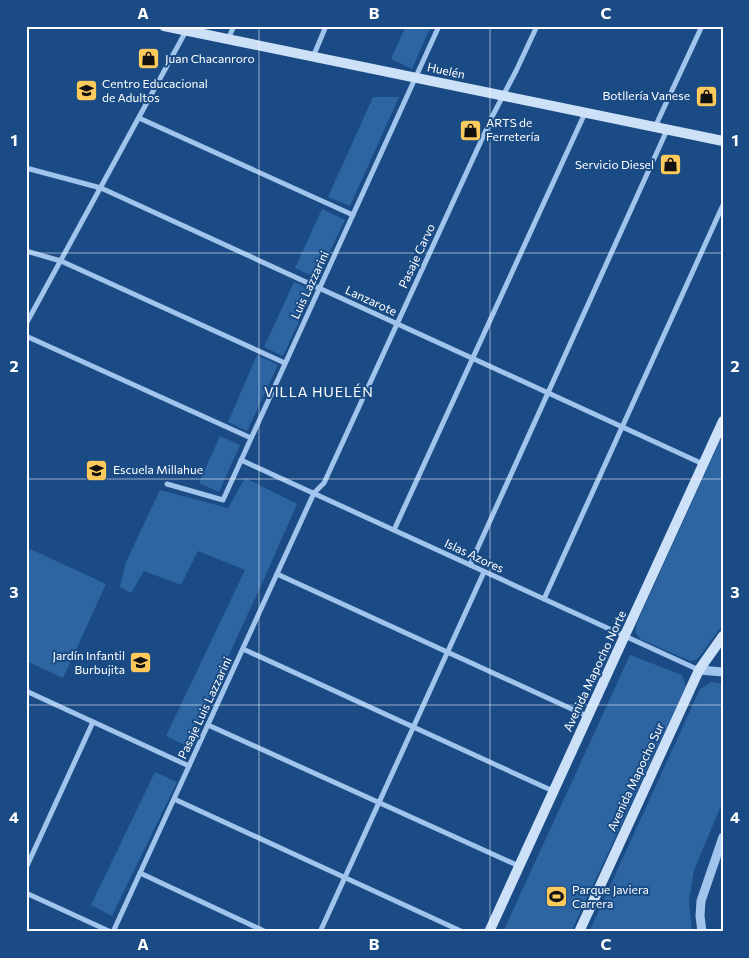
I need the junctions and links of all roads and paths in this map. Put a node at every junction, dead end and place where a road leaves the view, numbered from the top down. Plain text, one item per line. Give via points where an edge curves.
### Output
1 (164, 26) edge
2 (234, 26) edge
3 (326, 26) edge
4 (439, 26) edge
5 (537, 26) edge
6 (701, 26) edge
7 (186, 31) junction
8 (228, 40) junction
9 (313, 57) junction
10 (415, 78) junction
11 (503, 96) junction
12 (585, 113) junction
13 (139, 118) junction
14 (655, 127) junction
15 (667, 130) junction
16 (723, 141) edge
17 (26, 168) edge
18 (101, 188) junction
19 (723, 205) edge
20 (353, 215) junction
21 (26, 251) edge
22 (61, 261) junction
23 (319, 288) junction
24 (26, 324) edge
25 (397, 324) junction
26 (26, 336) edge
27 (473, 359) junction
28 (285, 363) junction
29 (548, 394) junction
30 (723, 421) edge
31 (623, 428) junction
32 (251, 438) junction
33 (241, 460) junction
34 (703, 464) junction
35 (167, 484) dead end
36 (314, 493) junction
37 (394, 530) junction
38 (470, 565) junction
39 (484, 572) junction
40 (277, 574) junction
41 (544, 599) junction
42 (625, 636) junction
43 (723, 636) edge
44 (243, 649) junction
45 (447, 652) junction
46 (699, 670) junction
47 (723, 672) edge
48 (26, 691) edge
49 (588, 717) junction
50 (93, 722) junction
51 (208, 725) junction
52 (413, 727) junction
53 (189, 766) junction
54 (554, 791) junction
55 (174, 799) junction
56 (379, 802) junction
57 (723, 837) edge
58 (519, 866) junction
59 (26, 868) edge
60 (140, 873) junction
61 (344, 877) junction
62 (26, 893) edge
63 (112, 932) edge
64 (266, 932) edge
65 (320, 932) edge
66 (463, 932) edge
67 (489, 932) edge
68 (579, 932) edge
69 (702, 932) edge

1 - 7 main road, Huelén
2 - 8 street
3 - 9 street
4 - 10 street, Luis Lazzarini
5 - 11 street, Pasaje Carvo
6 - 14 street
7 - 8 main road, Huelén
7 - 13 street
8 - 9 main road, Huelén
9 - 10 main road, Huelén
10 - 11 main road, Huelén
10 - 20 street, Luis Lazzarini
11 - 12 main road, Huelén
11 - 25 street, Pasaje Carvo
12 - 14 main road, Huelén
12 - 27 street
13 - 18 street
13 - 20 street
14 - 15 main road, Huelén
15 - 16 main road, Huelén
15 - 29 street
17 - 18 street, Lanzarote
18 - 22 street
18 - 23 street, Lanzarote
19 - 31 street
20 - 23 street, Luis Lazzarini
21 - 22 street
22 - 24 street
22 - 28 street
23 - 25 street, Lanzarote
23 - 28 street, Luis Lazzarini
25 - 27 street, Lanzarote
25 - 36 street, Pasaje Carvo via 324,483
26 - 32 street
27 - 29 street, Lanzarote
27 - 37 street
28 - 32 street, Luis Lazzarini
29 - 31 street, Lanzarote
29 - 38 street
30 - 34 main road, Avenida Mapocho Norte
31 - 34 street, Lanzarote
31 - 41 street
32 - 33 street, Luis Lazzarini
33 - 35 street, Luis Lazzarini via 223,500
33 - 36 street, Islas Azores
34 - 42 main road, Avenida Mapocho Norte
36 - 37 street, Islas Azores
36 - 40 street, Pasaje Luis Lazzarini
37 - 38 street, Islas Azores
38 - 39 street, Islas Azores
39 - 41 street, Islas Azores
39 - 45 street
40 - 44 street, Pasaje Luis Lazzarini
40 - 45 street
41 - 42 street, Islas Azores
42 - 46 street, Islas Azores
42 - 49 main road, Avenida Mapocho Norte
43 - 46 main road, Avenida Mapocho Sur
44 - 51 street, Pasaje Luis Lazzarini
44 - 52 street
45 - 49 street
45 - 52 street
46 - 47 street
46 - 68 main road, Avenida Mapocho Sur
48 - 50 street
49 - 54 main road, Avenida Mapocho Norte
50 - 53 street
50 - 59 street
51 - 53 street, Pasaje Luis Lazzarini
51 - 56 street
52 - 54 street
52 - 56 street
53 - 55 street, Pasaje Luis Lazzarini
54 - 58 main road, Avenida Mapocho Norte
55 - 60 street, Pasaje Luis Lazzarini
55 - 61 street
56 - 58 street
56 - 61 street
57 - 69 street via 703,892 700,909
58 - 67 main road, Avenida Mapocho Norte
60 - 63 street, Pasaje Luis Lazzarini
60 - 64 street
61 - 65 street
61 - 66 street
62 - 63 street

